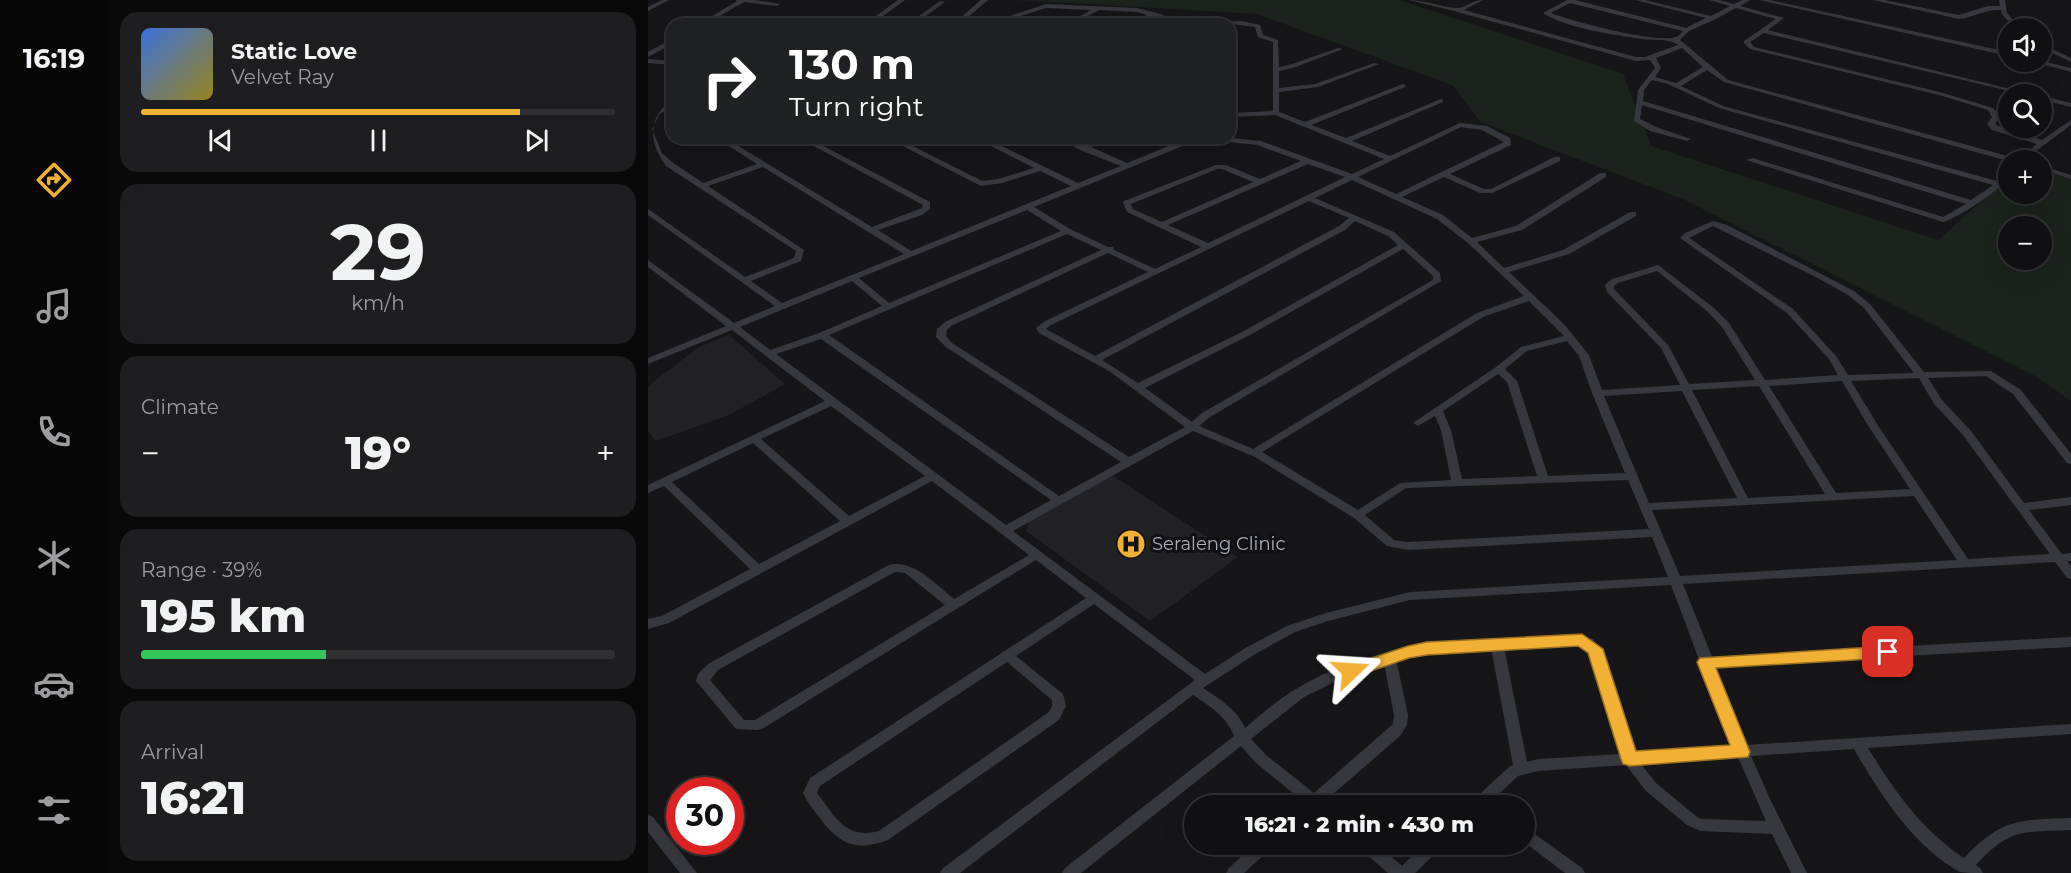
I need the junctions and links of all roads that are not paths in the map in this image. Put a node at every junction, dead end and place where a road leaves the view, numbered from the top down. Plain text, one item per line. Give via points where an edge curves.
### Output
1 (666, 0) edge
2 (742, 0) edge
3 (902, 0) edge
4 (985, 0) edge
5 (1412, 0) edge
6 (1480, 0) edge
7 (1638, 0) edge
8 (1712, 0) edge
9 (1747, 0) edge
10 (1762, 0) edge
11 (1876, 0) edge
12 (1571, 1) edge
13 (942, 2) dead end
14 (777, 4) dead end
15 (2002, 4) edge
16 (1738, 6) junction
17 (649, 8) edge
18 (1098, 8) junction
19 (1459, 10) junction
20 (1152, 15) junction
21 (712, 18) edge
22 (876, 18) edge
23 (919, 18) edge
24 (963, 18) edge
25 (1006, 18) edge
26 (1078, 18) edge
27 (1143, 18) edge
28 (1165, 18) edge
29 (1714, 18) junction
30 (2011, 18) edge
31 (1236, 24) edge
32 (1687, 30) junction
33 (1765, 31) junction
34 (1675, 39) junction
35 (666, 44) edge
36 (1682, 46) junction
37 (1340, 49) dead end
38 (2052, 51) edge
39 (1998, 52) edge
40 (648, 55) edge
41 (1652, 57) junction
42 (2071, 60) edge
43 (648, 62) edge
44 (666, 63) edge
45 (1376, 64) dead end
46 (2052, 66) edge
47 (1707, 67) junction
48 (1275, 70) junction
49 (2071, 70) edge
50 (1651, 78) junction
51 (1403, 86) dead end
52 (1676, 86) junction
53 (1998, 87) edge
54 (1275, 91) junction
55 (2052, 100) edge
56 (1441, 101) dead end
57 (1641, 103) junction
58 (2071, 105) edge
59 (666, 106) edge
60 (1276, 113) junction
61 (1236, 115) edge
62 (2071, 122) edge
63 (1306, 124) junction
64 (648, 129) edge
65 (1687, 139) dead end
66 (1348, 140) junction
67 (1236, 141) edge
68 (2043, 143) junction
69 (729, 144) edge
70 (814, 144) edge
71 (903, 144) edge
72 (991, 144) edge
73 (1075, 144) edge
74 (1093, 144) edge
75 (1186, 144) edge
76 (1083, 148) junction
77 (2034, 150) edge
78 (1998, 156) edge
79 (1391, 159) junction
80 (1557, 159) dead end
81 (1750, 160) dead end
82 (1308, 161) junction
83 (762, 165) junction
84 (1125, 165) junction
85 (1041, 168) junction
86 (2052, 171) edge
87 (1443, 174) junction
88 (1603, 175) dead end
89 (1352, 177) junction
90 (2071, 177) edge
91 (1260, 182) junction
92 (1998, 184) edge
93 (703, 185) junction
94 (1998, 185) edge
95 (1077, 186) junction
96 (1396, 197) junction
97 (1309, 198) junction
98 (1972, 203) junction
99 (1027, 206) junction
100 (648, 211) edge
101 (1633, 214) dead end
102 (1353, 219) junction
103 (1161, 225) junction
104 (874, 230) junction
105 (1067, 231) junction
106 (1471, 241) junction
107 (1404, 245) junction
108 (1209, 247) junction
109 (1110, 249) junction
110 (909, 253) junction
111 (648, 263) edge
112 (1503, 271) junction
113 (1155, 272) junction
114 (853, 278) junction
115 (745, 280) junction
116 (1531, 297) junction
117 (887, 306) junction
118 (782, 307) junction
119 (734, 327) junction
120 (822, 335) junction
121 (1570, 337) junction
122 (768, 354) junction
123 (1094, 360) junction
124 (648, 361) edge
125 (1499, 369) junction
126 (1922, 376) junction
127 (1846, 378) junction
128 (1761, 385) junction
129 (1139, 387) junction
130 (1685, 389) junction
131 (1597, 393) junction
132 (833, 401) junction
133 (1438, 411) junction
134 (1418, 423) dead end
135 (1192, 427) junction
136 (755, 440) junction
137 (1253, 453) junction
138 (1127, 461) junction
139 (2071, 461) edge
140 (1632, 476) junction
141 (931, 477) junction
142 (1544, 480) junction
143 (665, 481) junction
144 (1457, 482) junction
145 (648, 489) edge
146 (1917, 492) junction
147 (1832, 496) junction
148 (1058, 500) junction
149 (1744, 501) junction
150 (2071, 501) edge
151 (1644, 507) junction
152 (2022, 507) junction
153 (1358, 515) junction
154 (848, 522) junction
155 (1004, 531) junction
156 (1655, 532) junction
157 (1035, 556) junction
158 (2065, 558) edge
159 (1965, 563) junction
160 (757, 569) junction
161 (2071, 575) edge
162 (1676, 579) junction
163 (1095, 598) junction
164 (953, 605) junction
165 (648, 624) edge
166 (2071, 642) edge
167 (1497, 645) junction
168 (1009, 657) junction
169 (1389, 658) junction
170 (1706, 662) junction
171 (1198, 684) junction
172 (2071, 729) edge
173 (1242, 738) junction
174 (1858, 744) junction
175 (1741, 752) junction
176 (1630, 759) junction
177 (1521, 768) junction
178 (1303, 795) edge
179 (1324, 795) edge
180 (1489, 795) edge
181 (648, 821) edge
182 (2071, 824) edge
183 (1774, 828) junction
184 (1535, 842) edge
185 (1254, 855) edge
186 (1378, 855) edge
187 (1424, 855) edge
188 (1970, 870) edge
189 (690, 873) edge
190 (948, 873) edge
191 (1070, 873) edge
192 (1234, 873) edge
193 (1400, 873) edge
194 (1405, 873) edge
195 (1577, 873) edge
196 (1799, 873) edge

1 - 17 street
2 - 14 street
2 - 21 street
3 - 22 street
4 - 24 street
5 - 19 street
6 - 19 street
7 - 29 street
8 - 16 street
9 - 16 street
10 - 39 street
11 - 15 street via 1959,17
12 - 32 street
12 - 34 street via 1546,13 1653,40
13 - 23 street
15 - 30 street
16 - 29 street
16 - 33 street via 1781,18
18 - 20 street
18 - 25 street via 1040,6
18 - 26 street
19 - 41 street via 1605,52
20 - 27 street
20 - 28 street
29 - 32 street
31 - 48 street via 1254,24 1260,36 1275,41
32 - 34 street
33 - 53 street
33 - 68 street via 1747,45 1991,109 1996,117 1991,124 1995,128
34 - 36 street
35 - 40 street
36 - 41 street
36 - 47 street
37 - 48 street
38 - 42 street
41 - 50 street via 1658,68
43 - 44 street
45 - 54 street via 1316,86
46 - 49 street
47 - 52 street
47 - 78 street via 1718,76 1745,86
48 - 54 street
50 - 52 street
50 - 57 street via 1641,90
51 - 63 street
52 - 92 street via 1721,107
54 - 60 street
55 - 58 street
56 - 66 street
57 - 65 street via 1636,120 1639,123
57 - 98 street
59 - 64 street via 656,114
60 - 61 street
60 - 63 street
62 - 68 street
63 - 66 street
64 - 93 street via 659,154
66 - 79 street
67 - 82 street via 1258,143
68 - 77 street
69 - 83 street
70 - 104 street via 927,204 919,213
71 - 85 street via 981,184
72 - 85 street
73 - 76 street
74 - 76 street
75 - 84 street
76 - 84 street
79 - 87 street via 1460,125 1484,128 1507,140 1508,143
79 - 89 street
80 - 87 street via 1492,191
81 - 98 street via 1935,219 1950,218
82 - 89 street
82 - 91 street
83 - 93 street
83 - 104 street
84 - 95 street
85 - 95 street
86 - 90 street
87 - 96 street
88 - 106 street via 1519,228
89 - 96 street
89 - 97 street
91 - 103 street
91 - 103 street via 1216,167 1127,203 1130,210
93 - 115 street via 800,250 798,259
94 - 98 street
95 - 99 street
96 - 106 street via 1440,217
97 - 102 street
97 - 108 street
99 - 105 street
99 - 110 street
100 - 115 street
101 - 112 street via 1566,252
102 - 107 street via 1391,234
102 - 123 street
103 - 108 street
104 - 110 street
105 - 109 street
105 - 117 street
106 - 112 street
107 - 129 street via 1245,334
107 - 135 street via 1437,275 1437,281 1206,415
108 - 113 street
109 - 113 street
109 - 138 street via 957,319 942,329 940,337
110 - 114 street
111 - 119 street
112 - 116 street
113 - 123 street via 1041,328 1045,334
114 - 117 street
114 - 118 street
115 - 118 street
116 - 121 street
116 - 137 street via 1480,315
117 - 120 street
118 - 119 street
119 - 122 street
119 - 124 street
120 - 122 street
120 - 148 street
121 - 125 street via 1524,349
121 - 131 street via 1584,355
122 - 132 street
123 - 129 street
125 - 133 street
125 - 142 street via 1512,381
126 - 127 street
126 - 127 street via 1867,306 1851,292 1713,223 1684,238 1790,311
126 - 139 street via 1996,376 2018,392
126 - 152 street via 1938,402 1967,433
127 - 128 street
127 - 146 street
128 - 130 street
128 - 130 street via 1726,325 1658,268 1609,285 1665,347
128 - 147 street
129 - 135 street
130 - 131 street
130 - 149 street
131 - 140 street
132 - 136 street
132 - 141 street
133 - 134 street
133 - 144 street
135 - 137 street
135 - 138 street
136 - 143 street
136 - 154 street
137 - 153 street
138 - 148 street
140 - 142 street
140 - 151 street
141 - 154 street
141 - 155 street
142 - 144 street
143 - 145 street
143 - 160 street
144 - 153 street via 1404,485
146 - 147 street
146 - 159 street
147 - 149 street
148 - 155 street
149 - 151 street
150 - 152 street
151 - 156 street
152 - 158 street
153 - 156 street via 1391,543 1408,546
154 - 160 street
155 - 157 street
156 - 162 street
157 - 163 street
157 - 164 street
158 - 159 street
158 - 161 street
159 - 162 street
160 - 165 street via 665,620
162 - 170 street
162 - 171 street via 1410,596 1373,603 1291,629
163 - 168 street
163 - 171 street
164 - 164 street via 757,725 741,725 703,681 713,668 893,568 908,569
166 - 170 street
167 - 169 street via 1427,649
167 - 176 street via 1582,640 1591,644
167 - 177 street
168 - 168 street via 816,783 810,793 843,836 860,842 883,836 1054,716 1058,698
169 - 173 street via 1313,685
169 - 179 street via 1400,724
170 - 175 street
171 - 173 street via 1236,722
171 - 190 street
172 - 174 street
173 - 178 street
173 - 191 street
174 - 175 street
174 - 188 street via 1889,796 1915,829
175 - 176 street
175 - 183 street
176 - 177 street
176 - 183 street via 1651,787 1692,821 1711,827
177 - 180 street via 1503,779
181 - 189 street
182 - 188 street via 2013,827 1989,840
183 - 196 street
184 - 195 street
185 - 192 street
186 - 193 street
187 - 194 street

